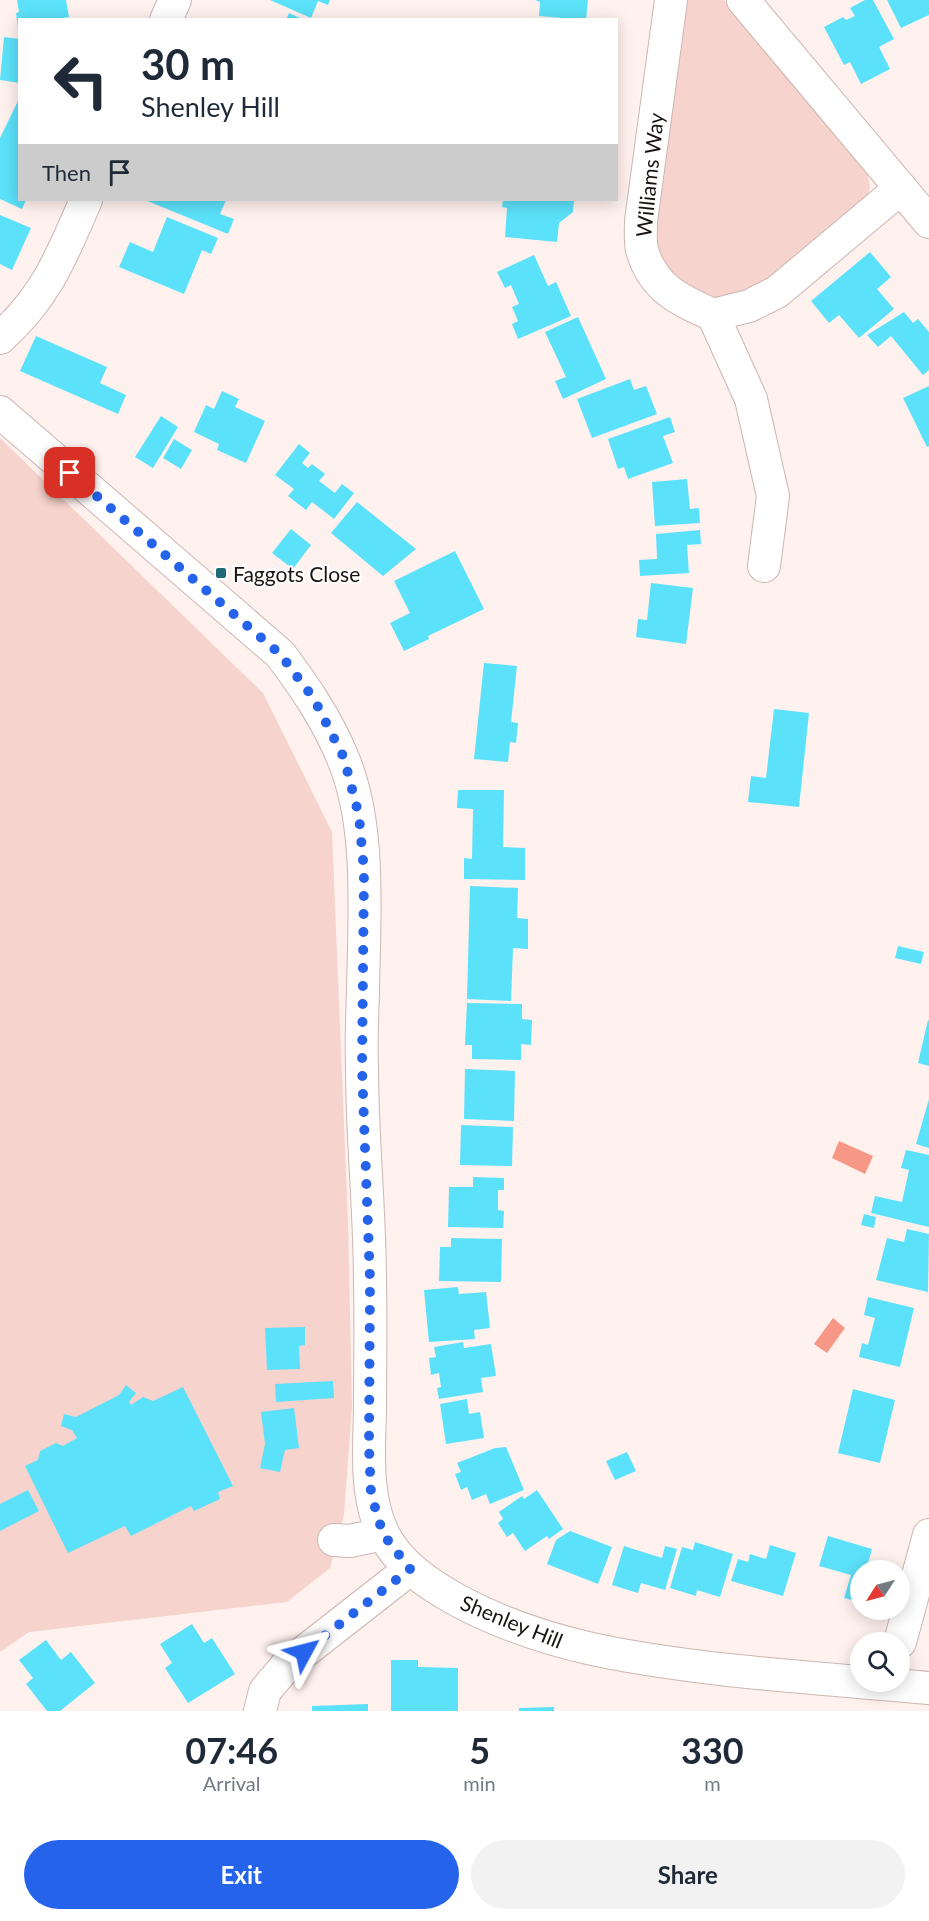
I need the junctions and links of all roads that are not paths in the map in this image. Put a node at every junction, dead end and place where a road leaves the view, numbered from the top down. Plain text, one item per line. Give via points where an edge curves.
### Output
1 (175, 0) edge
2 (670, 0) edge
3 (758, 5) edge
4 (167, 18) edge
5 (901, 188) junction
6 (86, 201) edge
7 (929, 222) edge
8 (713, 315) junction
9 (0, 338) edge
10 (0, 412) edge
11 (764, 566) dead end
12 (383, 1534) junction
13 (929, 1535) edge
14 (333, 1540) dead end
15 (410, 1569) junction
16 (903, 1632) edge
17 (850, 1680) edge
18 (910, 1685) edge
19 (929, 1689) edge
20 (260, 1711) edge
21 (924, 1711) edge

1 - 4 street
2 - 8 street, Williams Way via 641,221 642,248 651,271 665,290
3 - 5 street
5 - 7 street
5 - 8 street via 777,292 749,306
6 - 9 street via 54,272 37,299
8 - 11 street via 752,399 774,496
10 - 12 street, Shenley Hill via 280,654 314,699 344,758 359,816 364,871 362,1068 370,1280 369,1447 371,1494
12 - 14 street via 350,1541
12 - 15 street, Shenley Hill
13 - 16 street
15 - 17 street, Shenley Hill via 475,1609 577,1646 648,1661
15 - 20 street via 286,1666 266,1691
18 - 19 street, Shenley Hill
19 - 21 street

